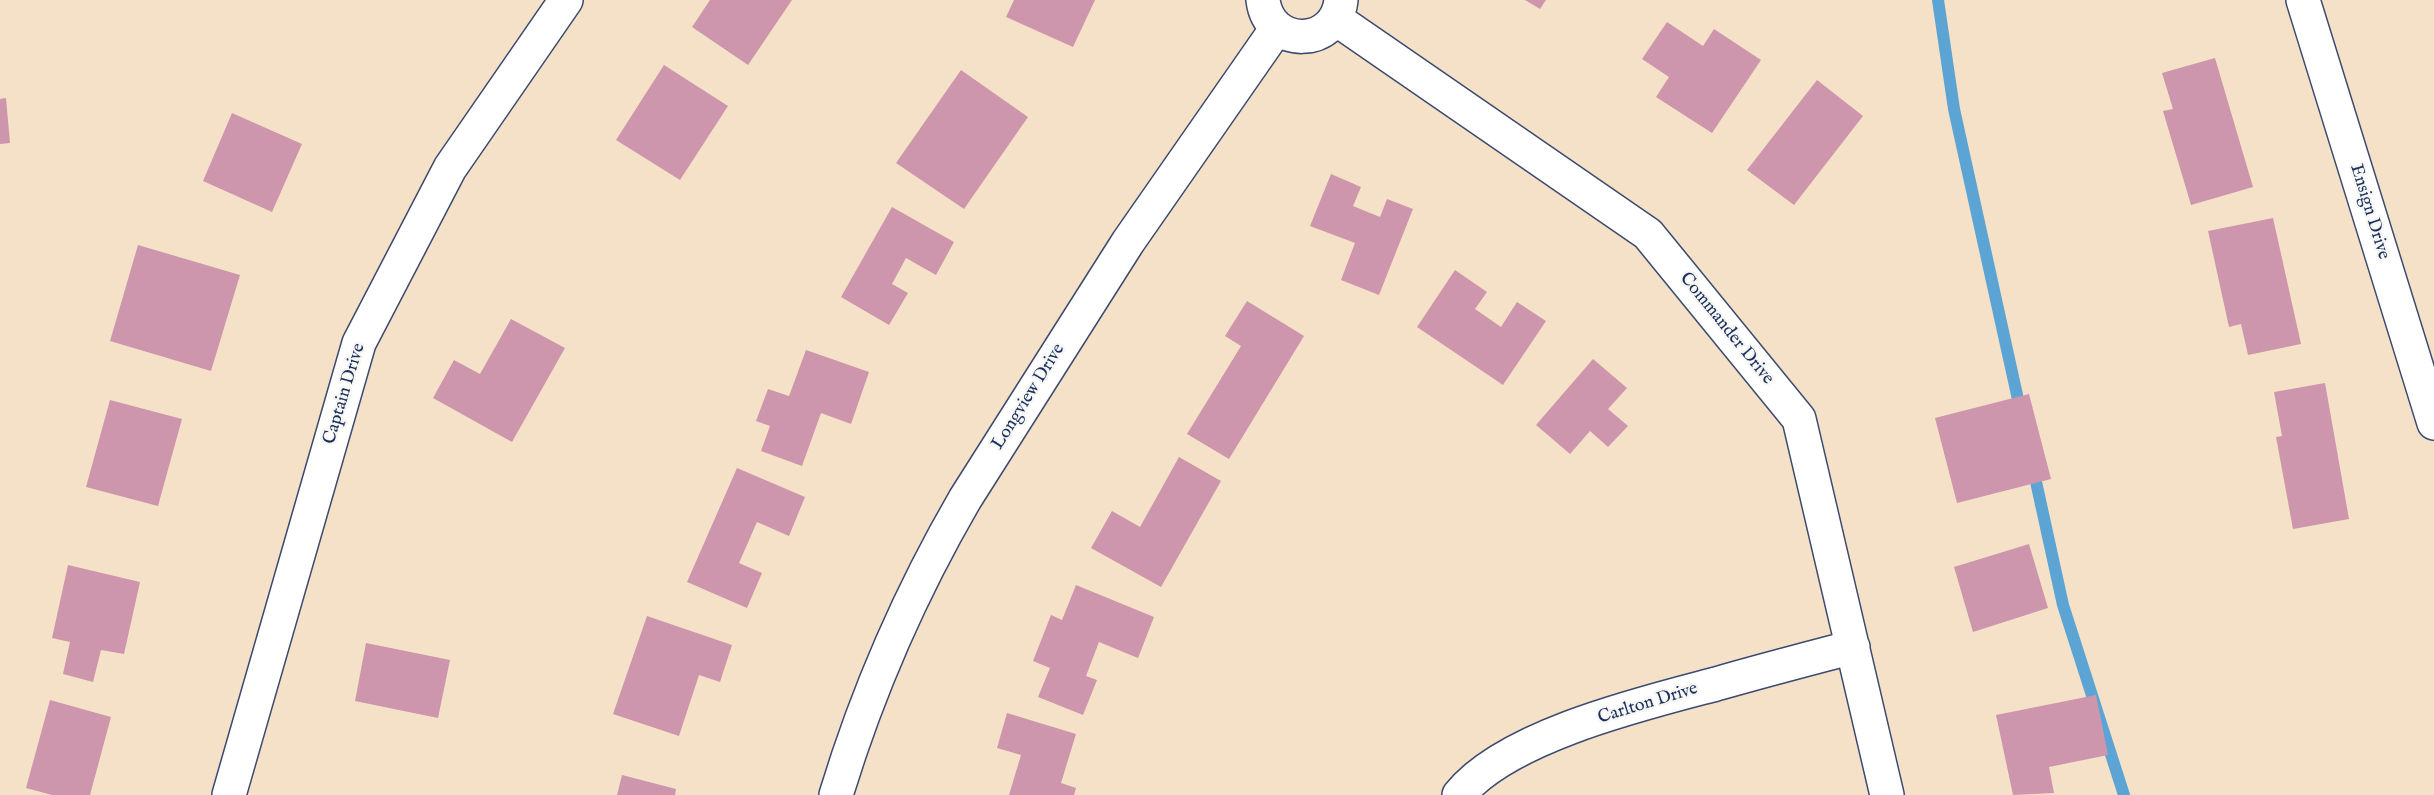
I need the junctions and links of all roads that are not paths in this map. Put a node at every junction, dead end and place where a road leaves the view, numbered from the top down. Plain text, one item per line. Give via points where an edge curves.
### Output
1 (566, 0) edge
2 (2303, 0) edge
3 (1338, 9) edge
4 (1270, 14) edge
5 (2434, 423) edge
6 (1853, 647) junction
7 (229, 795) edge
8 (836, 795) edge
9 (1459, 795) edge
10 (1887, 795) edge

1 - 7 street, Captain Drive via 450,168 359,343
2 - 5 street, Ensign Drive
3 - 4 street via 1327,28 1302,37 1289,35
3 - 6 street, Commander Drive via 1648,234 1799,419
4 - 8 street, Longview Drive via 948,528 856,730
6 - 9 street, Carlton Drive via 1640,704 1530,743 1471,780
6 - 10 street, Commander Drive

